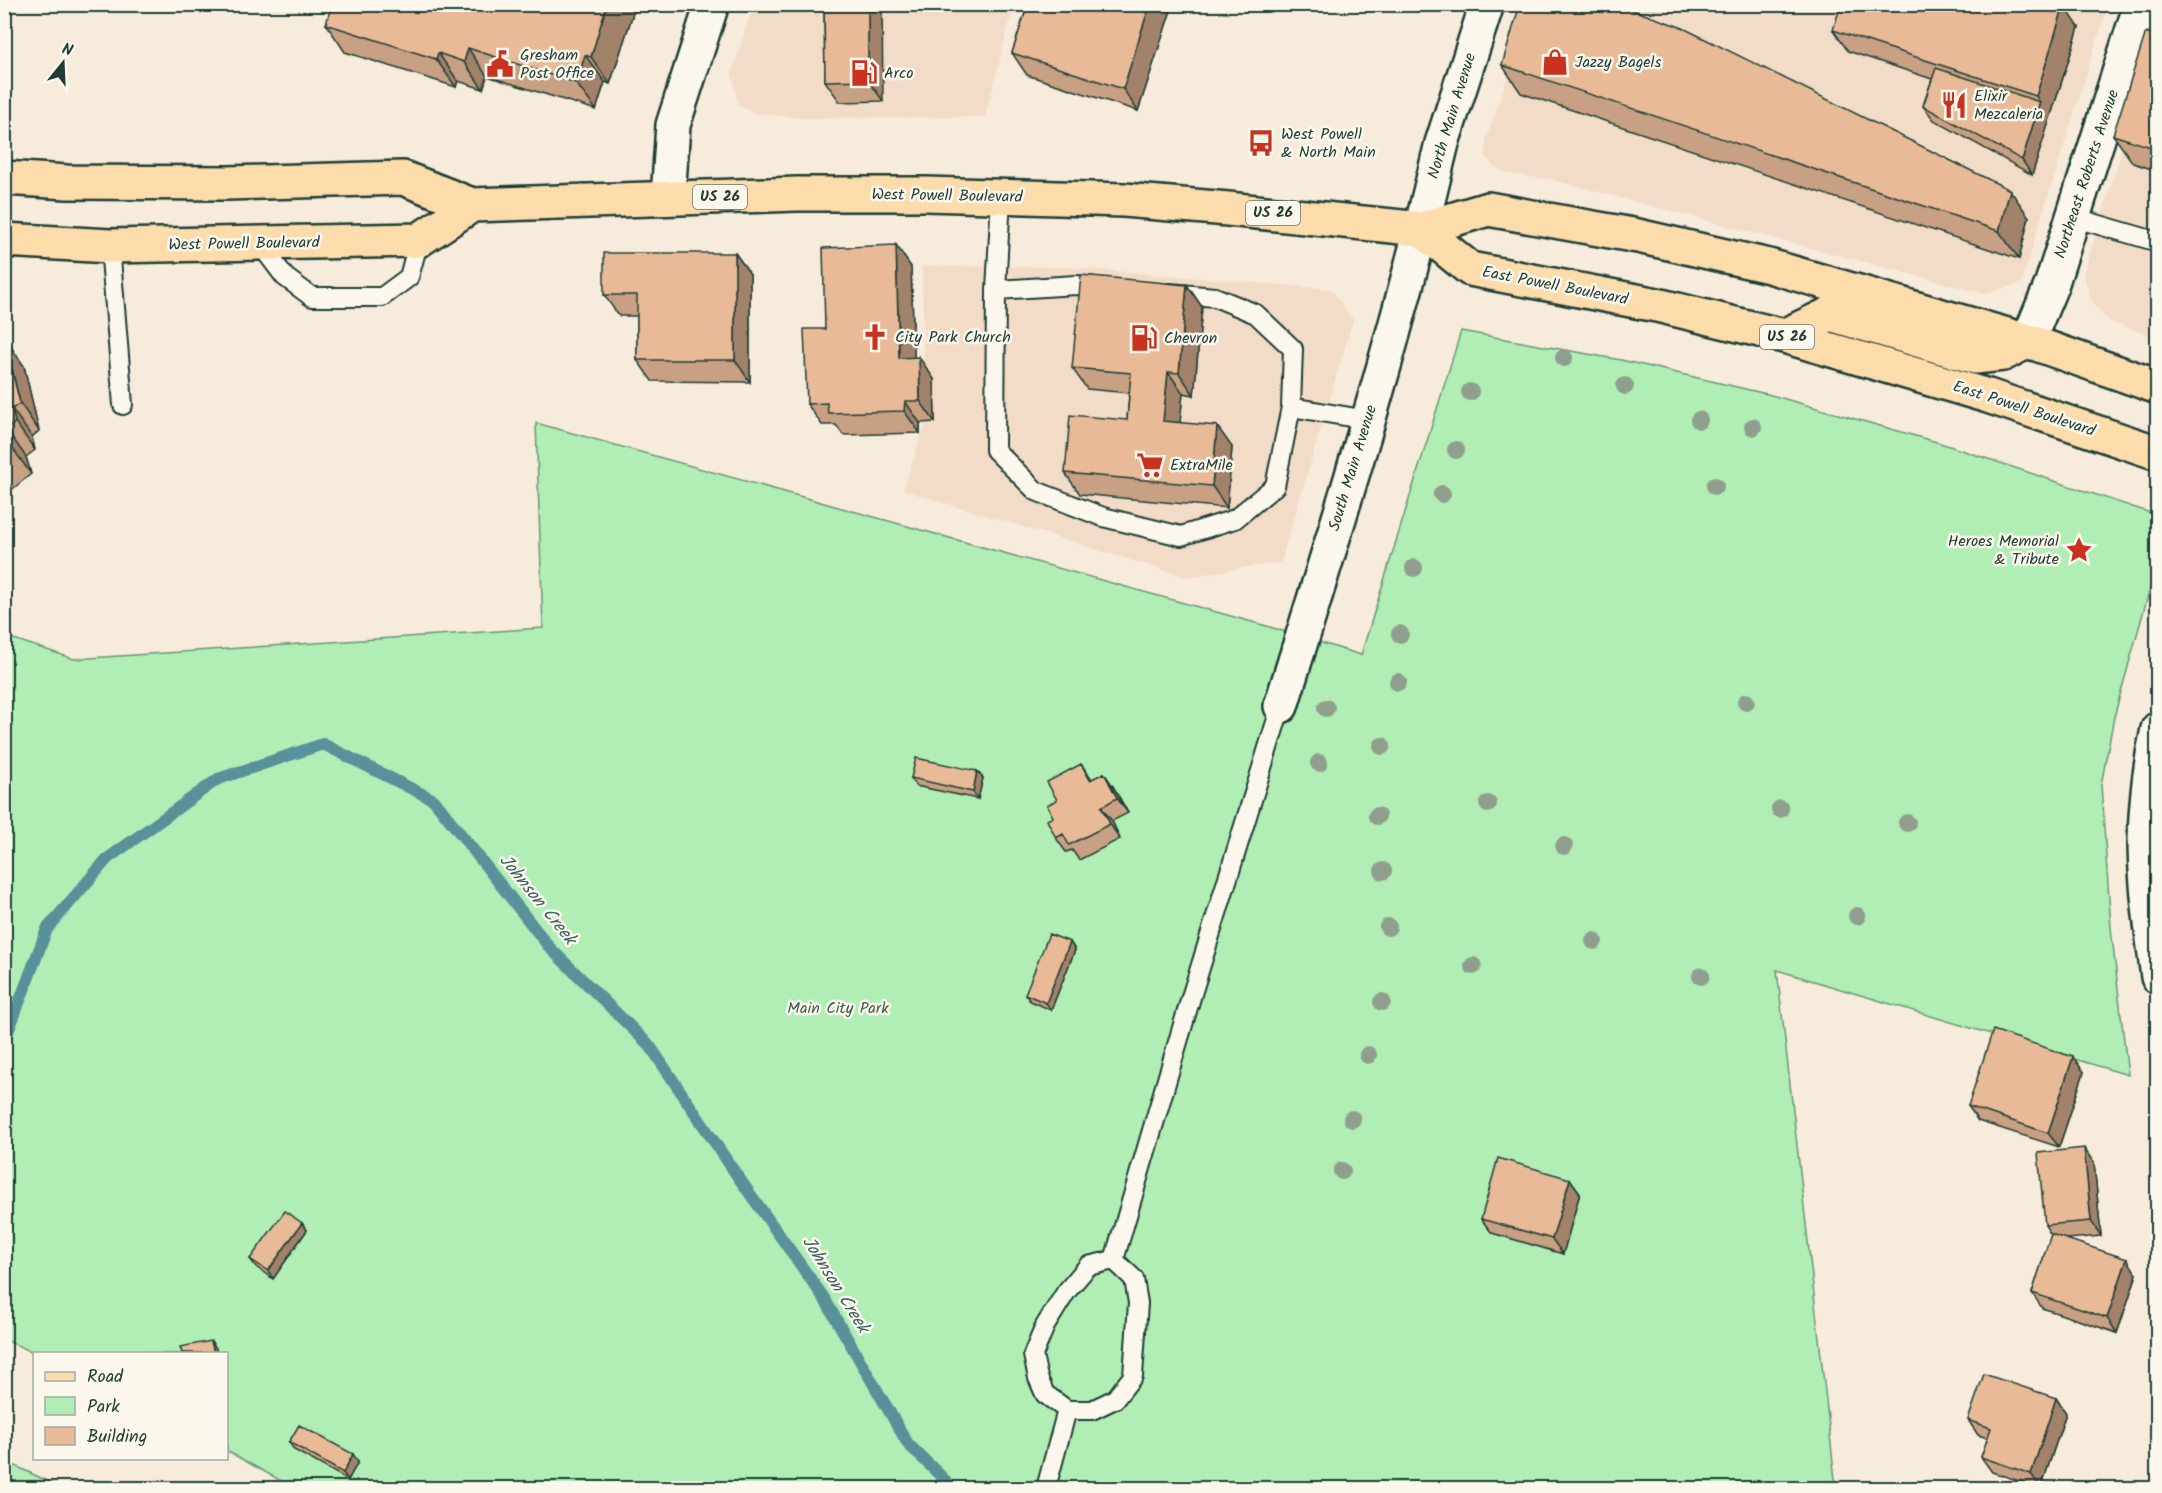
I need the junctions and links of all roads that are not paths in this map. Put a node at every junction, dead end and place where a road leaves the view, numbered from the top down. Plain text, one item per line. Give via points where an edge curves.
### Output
1 (712, 4) edge
2 (1487, 4) edge
3 (2141, 4) edge
4 (4, 178) edge
5 (1001, 196) junction
6 (668, 198) junction
7 (472, 205) junction
8 (2072, 217) junction
9 (1421, 229) junction
10 (4, 240) edge
11 (419, 240) junction
12 (2157, 243) edge
13 (260, 244) junction
14 (110, 246) junction
15 (1122, 289) edge
16 (996, 290) junction
17 (1157, 292) edge
18 (1784, 336) junction
19 (2028, 341) junction
20 (2157, 387) edge
21 (123, 405) dead end
22 (1291, 407) junction
23 (1368, 420) junction
24 (2157, 453) edge
25 (1281, 706) joint
26 (2157, 729) edge
27 (2154, 773) edge
28 (2157, 977) edge
29 (1114, 1260) junction
30 (1067, 1410) junction
31 (1046, 1488) edge

1 - 6 street via 672,125
2 - 9 street, North Main Avenue via 1442,143
3 - 8 street, Northeast Roberts Avenue
4 - 7 main road, West Powell Boulevard / US 26 via 227,183 403,178
5 - 6 main road, West Powell Boulevard / US 26 via 797,194
5 - 9 main road, West Powell Boulevard / US 26 via 1228,208
5 - 16 lane
6 - 7 main road, West Powell Boulevard / US 26
7 - 11 main road
8 - 12 lane
8 - 19 street, Northeast Roberts Avenue via 2051,286
9 - 18 main road, East Powell Boulevard / US 26 via 1470,269 1657,305
9 - 19 main road, US 26 via 1488,209 1769,266
9 - 23 street, South Main Avenue
10 - 14 main road, West Powell Boulevard
11 - 13 main road, West Powell Boulevard
11 - 13 lane via 409,277 382,297 312,297 285,277
13 - 14 main road, West Powell Boulevard
14 - 21 lane
15 - 16 lane via 1076,285
16 - 22 lane via 995,450 1036,491 1102,517 1181,536 1235,519 1275,486
17 - 22 lane via 1215,297 1256,314 1293,350
18 - 19 main road via 1830,314 1975,357 2003,354
18 - 24 main road, East Powell Boulevard / US 26 via 1988,396
19 - 20 main road, US 26
22 - 23 lane
23 - 25 street, South Main Avenue
25 - 29 lane
26 - 27 street
27 - 28 street via 2145,839
29 - 30 lane via 1088,1266 1066,1292 1033,1355 1045,1394
29 - 30 lane via 1134,1279 1138,1303 1133,1376 1115,1399 1092,1410
30 - 31 lane

